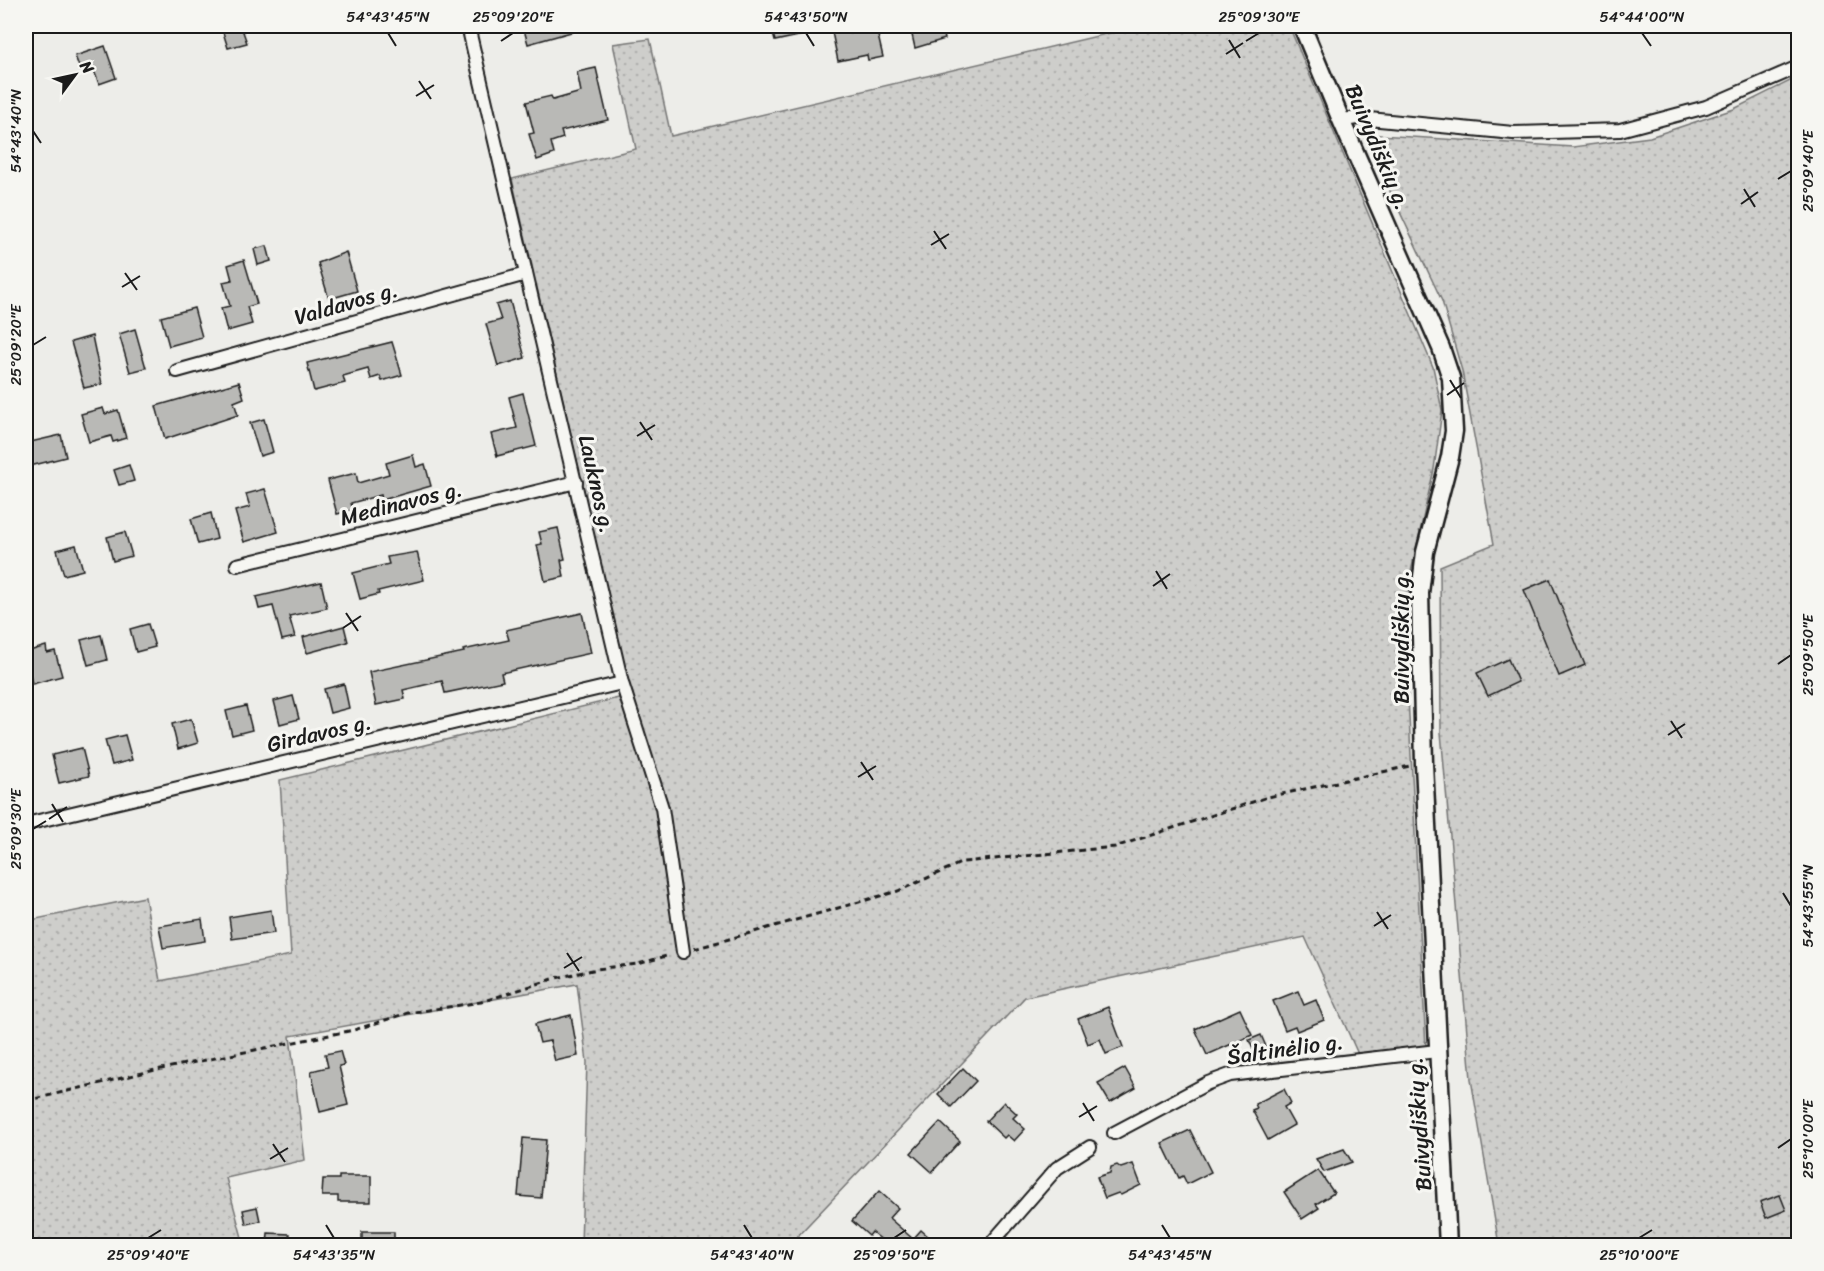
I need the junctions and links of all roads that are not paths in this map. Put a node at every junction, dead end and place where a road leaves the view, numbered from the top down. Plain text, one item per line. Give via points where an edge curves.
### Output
1 (468, 26) edge
2 (1302, 26) edge
3 (1798, 67) edge
4 (1341, 120) junction
5 (526, 274) junction
6 (177, 371) dead end
7 (576, 482) junction
8 (237, 565) dead end
9 (622, 683) junction
10 (26, 824) edge
11 (683, 952) road end
12 (1437, 1052) junction
13 (1114, 1133) dead end
14 (1090, 1148) dead end
15 (989, 1245) edge
16 (1448, 1245) edge

1 - 5 street, Lauknos g.
2 - 4 main road, Buivydiškių g.
3 - 4 street via 1706,107 1620,130 1513,133 1359,118
4 - 12 main road, Buivydiškių g. via 1442,348 1451,378 1454,431 1432,519 1420,593
5 - 6 street, Valdavos g.
5 - 7 street, Lauknos g.
7 - 8 street, Medinavos g.
7 - 9 street, Lauknos g.
9 - 10 street, Girdavos g.
9 - 11 street, Lauknos g. via 662,808
12 - 13 street, Šaltinėlio g. via 1230,1075
12 - 16 main road, Buivydiškių g.
14 - 15 street via 1057,1168

